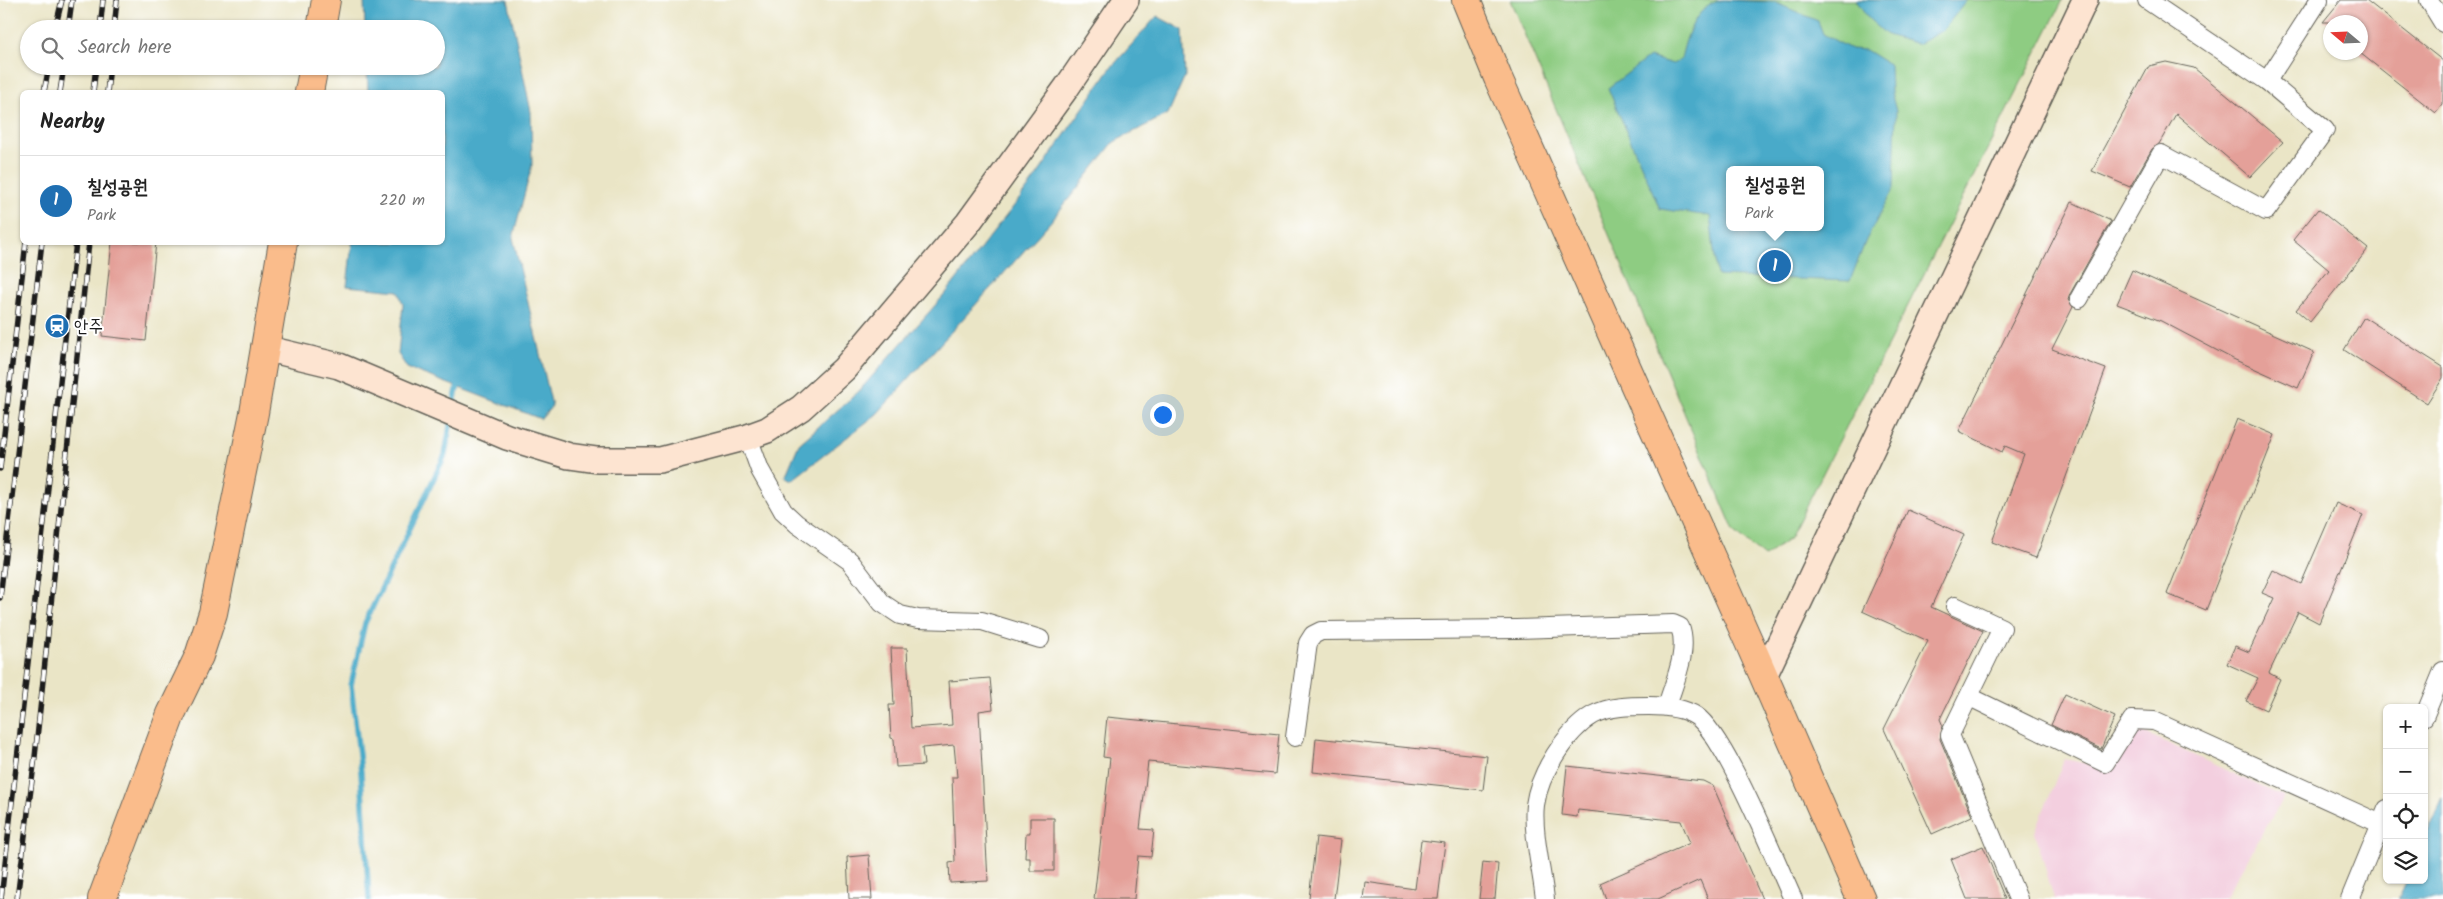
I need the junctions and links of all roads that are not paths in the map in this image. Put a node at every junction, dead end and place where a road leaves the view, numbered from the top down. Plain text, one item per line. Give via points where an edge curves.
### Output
1 (326, 0) edge
2 (1126, 0) edge
3 (1466, 0) edge
4 (2085, 0) edge
5 (2147, 0) edge
6 (2319, 0) edge
7 (2429, 0) edge
8 (323, 20) edge
9 (2443, 23) edge
10 (312, 75) edge
11 (2267, 81) junction
12 (309, 90) edge
13 (282, 245) edge
14 (2079, 299) dead end
15 (264, 348) junction
16 (748, 437) junction
17 (1956, 606) dead end
18 (1040, 639) dead end
19 (2443, 671) edge
20 (1764, 676) junction
21 (1970, 697) junction
22 (1667, 706) junction
23 (2428, 707) edge
24 (1295, 737) dead end
25 (2383, 817) edge
26 (2383, 819) edge
27 (102, 899) edge
28 (1545, 899) edge
29 (1793, 899) edge
30 (1861, 899) edge
31 (2018, 899) edge
32 (2350, 899) edge

1 - 8 main road
2 - 16 street via 968,224 844,369 801,408 767,430
3 - 20 main road
4 - 20 street
5 - 11 street
6 - 11 street
7 - 9 street
10 - 12 main road
11 - 14 street via 2324,130 2266,211 2161,154
13 - 15 main road
15 - 16 street via 339,366 507,437 569,456 597,460 660,460
15 - 27 main road via 213,613 199,656 171,714
16 - 18 street via 760,470 783,511 850,561 882,603 900,615 918,619 982,621
17 - 21 street via 2002,628
19 - 23 street
20 - 30 main road
21 - 25 street via 2105,763 2132,720 2154,720
21 - 31 street via 1950,735
22 - 24 street via 1684,637 1680,627 1673,624 1321,631 1308,643
22 - 28 street via 1612,708 1593,716 1565,740 1542,778 1535,805
22 - 29 street via 1696,716 1716,740 1748,800
26 - 32 street

